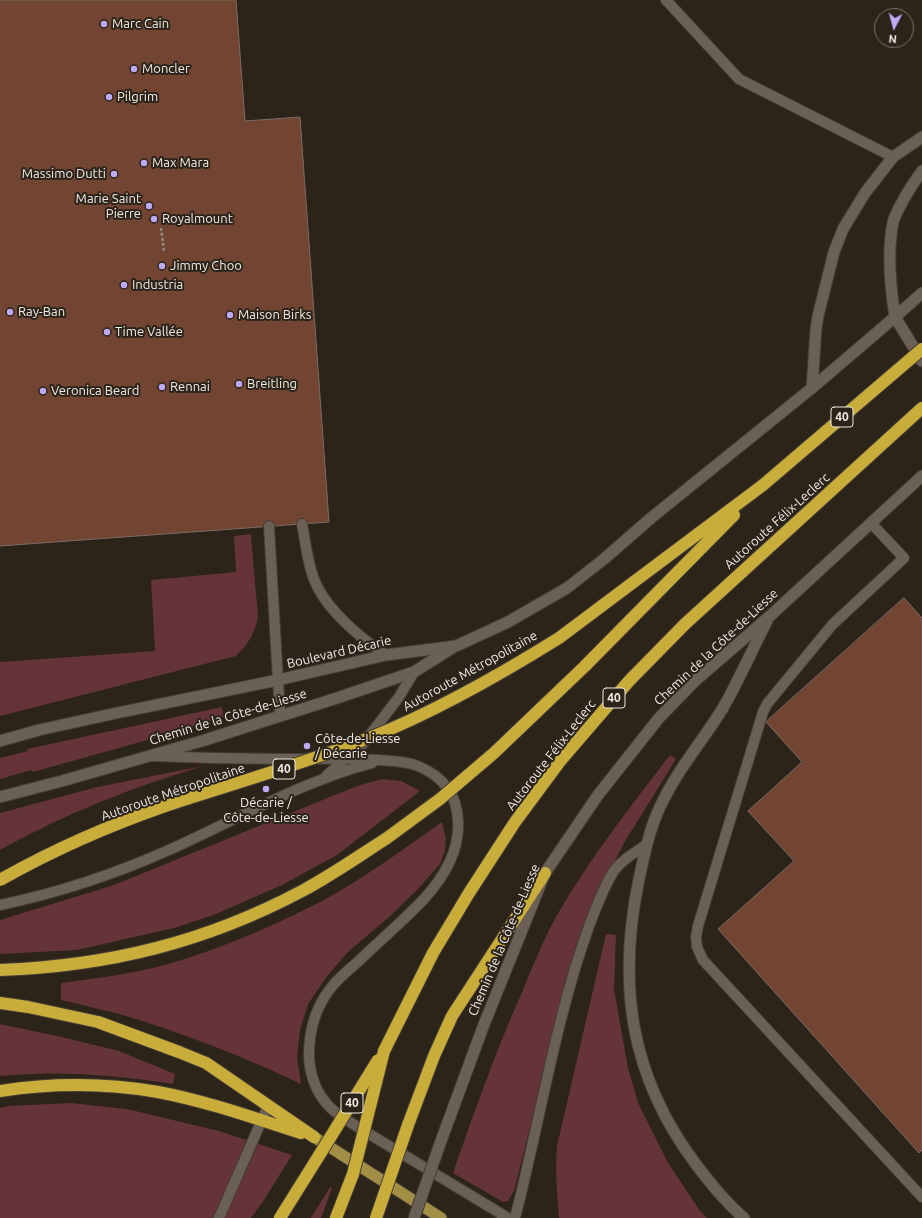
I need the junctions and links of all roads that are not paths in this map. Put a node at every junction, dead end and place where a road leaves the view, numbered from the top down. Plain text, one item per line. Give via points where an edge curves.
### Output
1 (666, 0) edge
2 (922, 137) edge
3 (893, 157) junction
4 (922, 172) edge
5 (922, 293) edge
6 (896, 317) junction
7 (922, 349) edge
8 (922, 361) edge
9 (812, 388) junction
10 (922, 408) edge
11 (922, 476) edge
12 (763, 485) junction
13 (871, 523) junction
14 (302, 524) dead end
15 (269, 526) dead end
16 (770, 616) junction
17 (456, 646) junction
18 (386, 655) junction
19 (414, 672) junction
20 (278, 680) junction
21 (280, 715) junction
22 (0, 741) edge
23 (150, 756) junction
24 (346, 758) junction
25 (390, 761) junction
26 (320, 780) junction
27 (0, 797) edge
28 (647, 844) junction
29 (545, 873) junction
30 (0, 880) edge
31 (0, 905) edge
32 (0, 970) edge
33 (0, 1003) edge
34 (384, 1051) junction
35 (0, 1091) edge
36 (268, 1106) junction
37 (262, 1120) junction
38 (314, 1137) junction
39 (922, 1197) edge
40 (219, 1218) edge
41 (280, 1218) edge
42 (336, 1218) edge
43 (376, 1218) edge
44 (414, 1218) edge
45 (441, 1218) edge
46 (508, 1218) edge
47 (515, 1218) edge
48 (744, 1218) edge

1 - 3 lane via 739,79
2 - 3 main road
3 - 9 main road via 865,193 834,252 816,329
4 - 6 main road via 894,220 891,233 890,286
5 - 6 main road
6 - 8 main road
6 - 9 main road
7 - 12 highway, 40, bridge
9 - 17 main road, Boulevard Décarie via 566,588 528,612
10 - 34 highway, Autoroute Félix-Leclerc / 40 via 685,624 629,681 561,760 488,861 456,913
11 - 13 main road, Chemin de la Côte-de-Liesse
12 - 30 highway, Autoroute Métropolitaine / 40, bridge via 559,638 443,705 404,723 295,765 168,805 114,826
12 - 32 highway, bridge via 585,666 494,752 440,798 351,862 302,891 248,917 197,937 151,950 87,963
13 - 16 main road, Chemin de la Côte-de-Liesse
13 - 39 lane via 904,558 832,625 767,704 706,896 696,937 702,960
14 - 18 lane via 317,587 342,618
15 - 20 lane
16 - 28 main road via 723,708 666,795 658,810
16 - 29 main road, Chemin de la Côte-de-Liesse via 696,680 659,718 598,795
17 - 18 main road, Boulevard Décarie
17 - 19 main road, Chemin de la Côte-de-Liesse
18 - 20 main road, Boulevard Décarie
19 - 21 main road, Chemin de la Côte-de-Liesse
19 - 24 lane via 399,697 363,744
20 - 21 lane
20 - 22 main road, Boulevard Décarie via 39,730
21 - 23 main road, Chemin de la Côte-de-Liesse
23 - 24 lane via 223,759
23 - 27 main road, Chemin de la Côte-de-Liesse
24 - 25 lane
24 - 26 lane
25 - 26 lane via 374,762
25 - 46 lane via 417,766 439,778 446,785 458,814 458,837 449,862 434,888 334,984 324,999 318,1010 310,1039 312,1079 333,1110
26 - 31 lane via 169,850 119,870 42,896
28 - 47 lane via 618,866 595,909 575,967 558,1032
28 - 48 main road via 633,907 629,949 628,984 637,1045 655,1096 676,1136 722,1197
29 - 43 highway, bridge via 452,1016 408,1125
29 - 44 main road, Chemin de la Côte-de-Liesse, bridge via 482,1027
33 - 36 highway via 98,1022 144,1038 206,1063
34 - 41 highway, 40, bridge
34 - 42 highway, bridge via 353,1174
35 - 37 highway via 61,1086 135,1089 178,1096
36 - 37 lane
36 - 38 highway
37 - 38 highway
37 - 40 lane
38 - 45 main road

